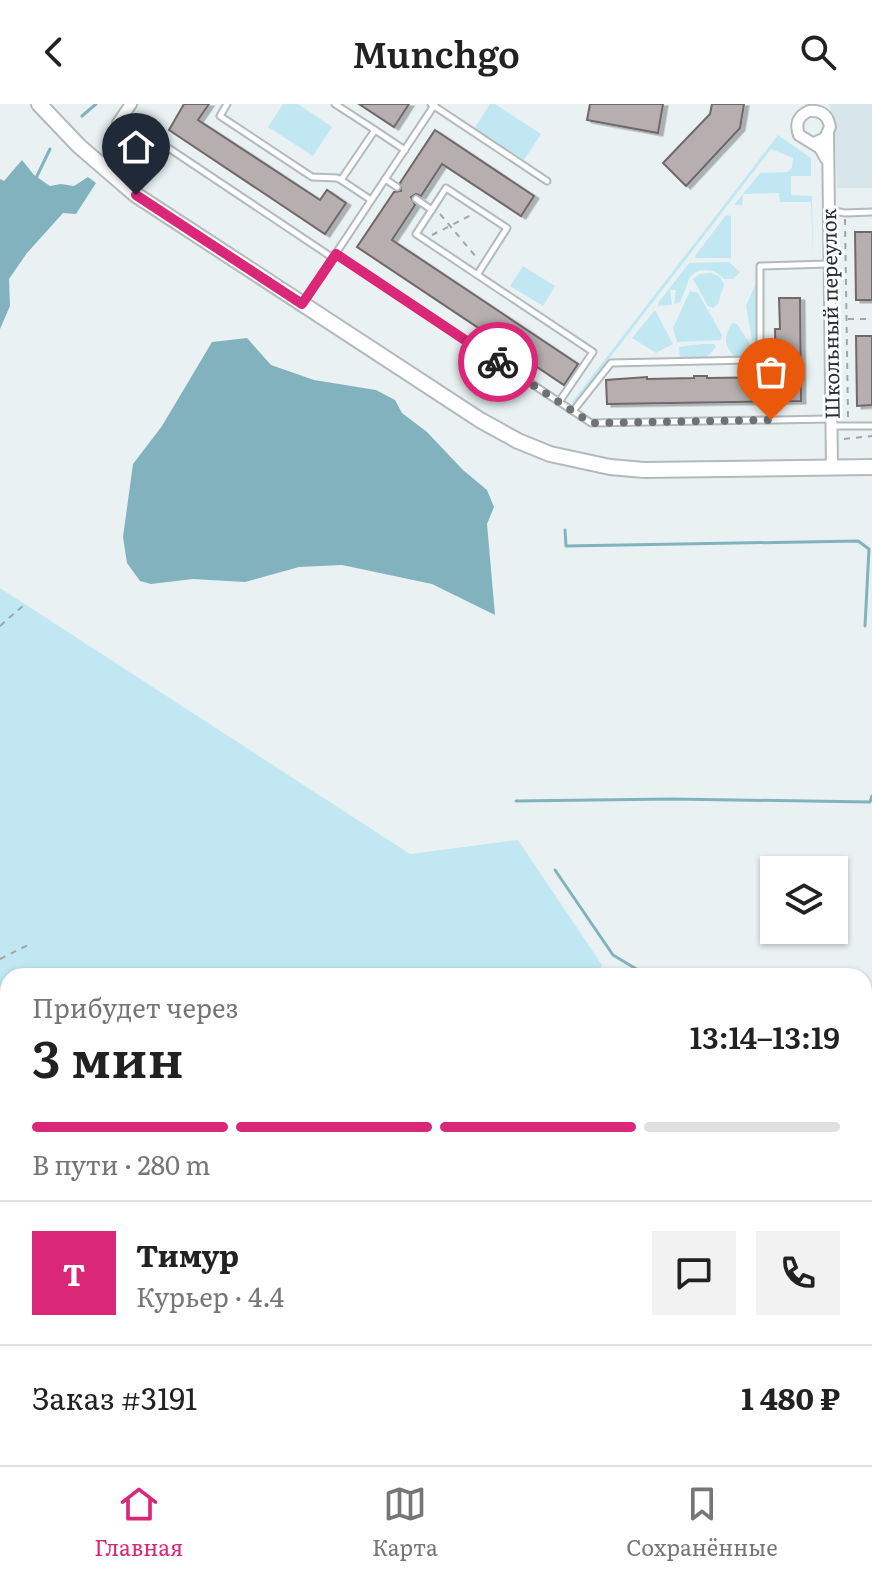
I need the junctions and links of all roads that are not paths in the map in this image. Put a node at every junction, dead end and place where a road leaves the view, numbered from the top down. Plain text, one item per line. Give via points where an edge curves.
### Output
1 (39, 104) edge
2 (131, 104) edge
3 (227, 104) edge
4 (335, 104) edge
5 (433, 105) edge
6 (809, 107) edge
7 (375, 130) junction
8 (828, 133) junction
9 (149, 135) dead end
10 (814, 143) junction
11 (405, 150) junction
12 (827, 160) junction
13 (112, 175) junction
14 (385, 179) junction
15 (341, 180) junction
16 (547, 181) dead end
17 (397, 187) dead end
18 (416, 199) dead end
19 (371, 200) junction
20 (433, 209) junction
21 (828, 209) junction
22 (872, 212) edge
23 (334, 256) junction
24 (828, 264) junction
25 (477, 275) junction
26 (302, 304) junction
27 (559, 402) junction
28 (573, 411) junction
29 (831, 422) junction
30 (872, 426) edge
31 (832, 467) junction
32 (872, 467) edge

1 - 13 street
2 - 13 street via 118,123
3 - 15 lane via 220,116 312,177
4 - 7 lane
5 - 11 lane
5 - 16 lane
6 - 8 street via 826,116
6 - 10 street via 797,129 803,140
7 - 11 lane
7 - 15 lane
8 - 10 street
8 - 12 street, Школьный переулок
9 - 23 lane
10 - 12 street
11 - 14 lane
12 - 21 street, Школьный переулок
13 - 26 street
14 - 17 lane
14 - 19 lane
15 - 19 lane
18 - 20 lane
19 - 23 lane
20 - 25 lane via 416,234
20 - 25 lane via 446,188 507,228
21 - 22 lane
21 - 24 street, Школьный переулок
23 - 26 lane
23 - 27 lane
24 - 28 lane via 760,266 756,357 611,363
24 - 29 street, Школьный переулок
25 - 27 lane via 593,352
26 - 31 street via 480,420 550,454 644,470
27 - 28 lane
28 - 29 lane via 591,423
29 - 30 lane
29 - 31 street, Школьный переулок
31 - 32 street

